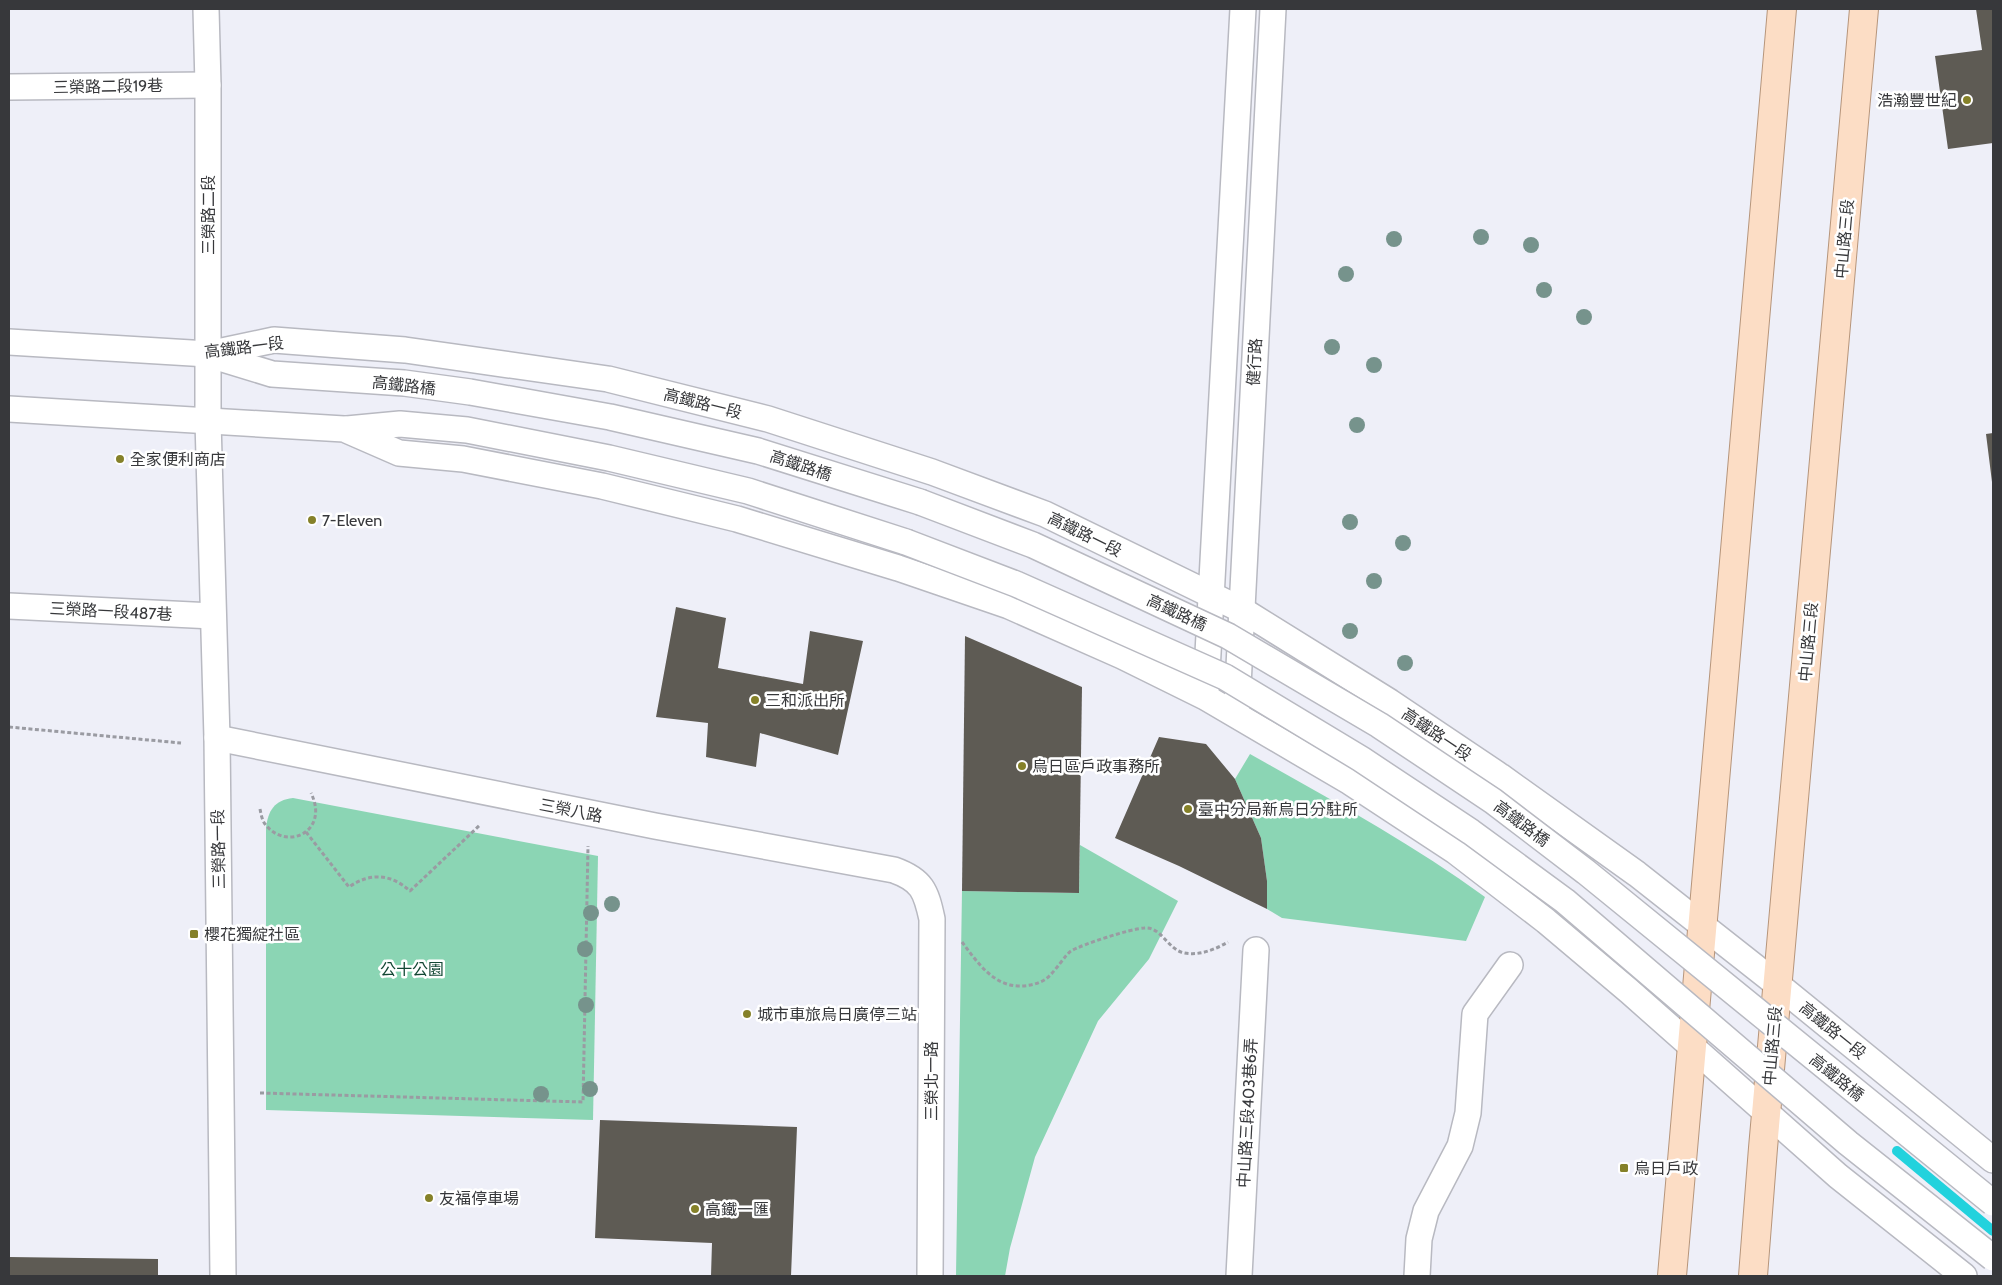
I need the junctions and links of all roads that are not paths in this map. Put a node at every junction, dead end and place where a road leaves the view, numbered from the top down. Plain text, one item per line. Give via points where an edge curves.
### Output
1 (206, 9) edge
2 (1243, 9) edge
3 (1273, 9) edge
4 (1782, 9) edge
5 (1864, 9) edge
6 (208, 84) junction
7 (9, 88) edge
8 (9, 342) edge
9 (208, 354) junction
10 (9, 409) edge
11 (208, 421) junction
12 (344, 429) junction
13 (1212, 594) junction
14 (9, 606) edge
15 (1242, 610) junction
16 (213, 616) junction
17 (1205, 697) junction
18 (1236, 715) junction
19 (217, 738) junction
20 (922, 886) joint
21 (1703, 926) junction
22 (1256, 950) road end
23 (1510, 966) dead end
24 (1778, 985) junction
25 (1692, 1047) junction
26 (1766, 1112) junction
27 (1993, 1160) edge
28 (1993, 1203) edge
29 (1993, 1258) edge
30 (223, 1276) edge
31 (930, 1276) edge
32 (1238, 1276) edge
33 (1417, 1276) edge
34 (1672, 1276) edge
35 (1753, 1276) edge
36 (1964, 1276) edge

1 - 6 street, 三榮路二段
2 - 13 street, 健行路
3 - 15 street, 健行路
4 - 21 main road
5 - 24 main road, 中山路三段
6 - 7 street, 三榮路二段19巷
6 - 9 street, 三榮路二段
8 - 9 street, 高鐵路一段
9 - 11 street, 三榮路二段
9 - 13 street, 高鐵路一段 via 274,340 405,350 608,379 768,419 932,472 1046,514
9 - 28 street, 高鐵路橋, bridge via 272,374 470,392 610,416 758,451 920,502 1033,544 1228,636 1379,725 1493,801 1586,872
10 - 11 street
11 - 12 street
11 - 16 street, 三榮路一段
12 - 17 street via 399,453 463,459 602,486 737,519 898,568 1009,606
12 - 29 street, bridge via 400,424 467,430 609,458 748,491 906,542 1016,584 1225,677 1361,759 1471,832 1565,901 1848,1143
13 - 15 street, 高鐵路一段
13 - 17 street, 健行路
14 - 16 street, 三榮路一段487巷
15 - 18 street, 健行路
15 - 21 street, 高鐵路一段 via 1390,702 1500,776
16 - 19 street, 三榮路一段
17 - 18 street
18 - 25 street via 1350,782 1455,851 1546,921
19 - 20 street, 三榮八路 via 654,826 894,870 909,875
19 - 30 street, 三榮路一段
20 - 31 street, 三榮北一路 via 932,919
21 - 24 street, 高鐵路一段
21 - 25 main road
22 - 32 street, 中山路三段403巷6弄
23 - 33 street via 1476,1014 1468,1113 1460,1146 1426,1210 1419,1239
24 - 26 main road, 中山路三段
24 - 27 street, 高鐵路一段
25 - 26 street
25 - 34 main road
26 - 35 main road, 中山路三段
26 - 36 street via 1838,1176

